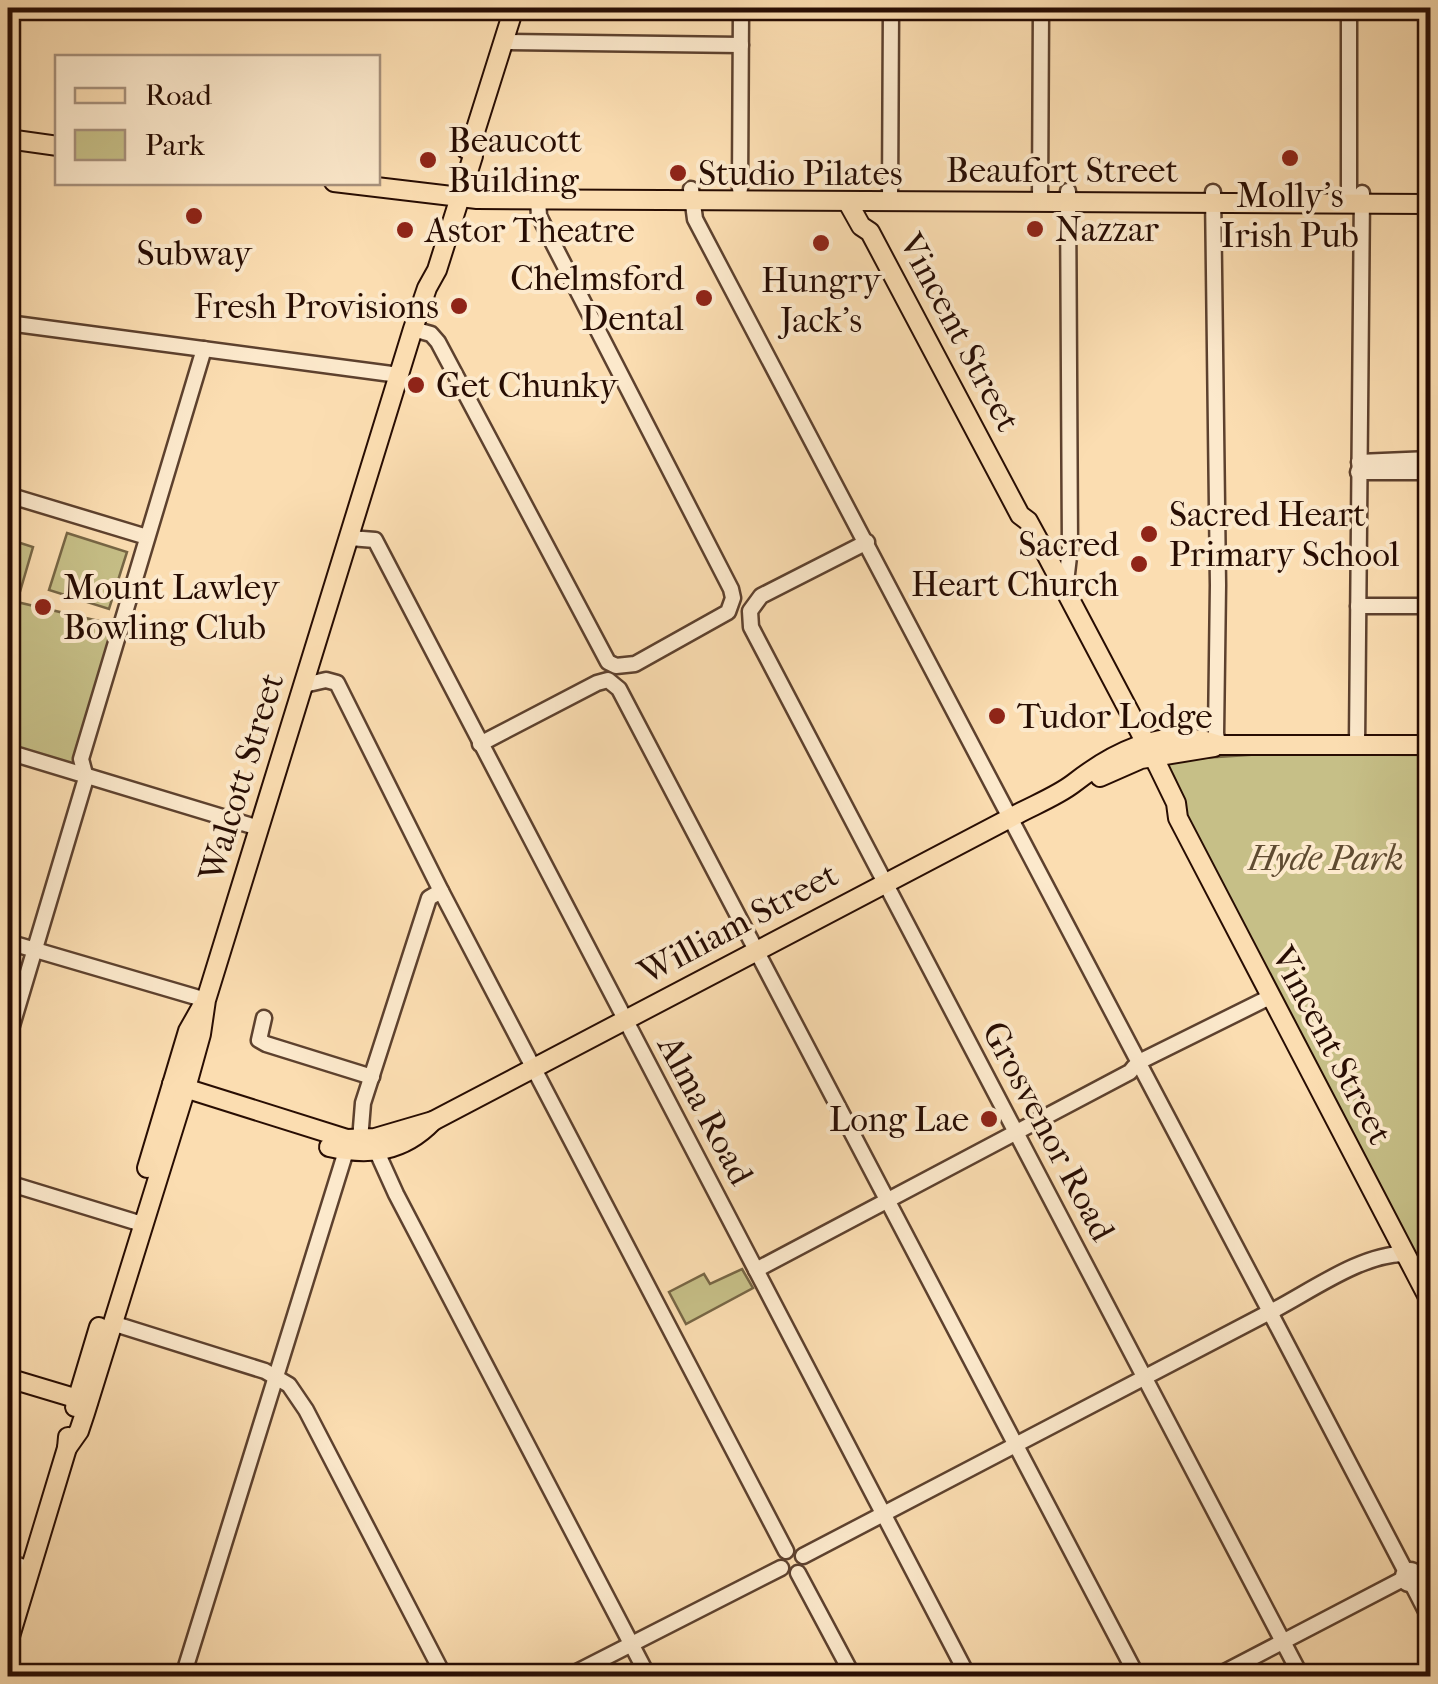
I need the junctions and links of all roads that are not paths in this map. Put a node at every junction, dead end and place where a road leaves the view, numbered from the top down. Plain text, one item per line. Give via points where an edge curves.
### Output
1 (492, 8) edge
2 (741, 8) edge
3 (891, 8) edge
4 (1041, 8) edge
5 (1349, 8) edge
6 (514, 9) edge
7 (503, 42) junction
8 (740, 44) junction
9 (8, 127) edge
10 (55, 134) edge
11 (8, 139) edge
12 (55, 146) edge
13 (380, 177) edge
14 (370, 185) edge
15 (740, 190) junction
16 (455, 192) junction
17 (1430, 193) edge
18 (697, 195) junction
19 (881, 196) junction
20 (1040, 196) junction
21 (1068, 197) junction
22 (1213, 197) junction
23 (1355, 198) junction
24 (538, 200) junction
25 (847, 201) junction
26 (1430, 204) edge
27 (870, 232) junction
28 (8, 323) edge
29 (413, 329) junction
30 (204, 349) junction
31 (399, 375) junction
32 (1430, 459) edge
33 (1358, 467) junction
34 (1430, 472) edge
35 (8, 495) edge
36 (1020, 515) junction
37 (147, 538) junction
38 (350, 538) junction
39 (867, 542) junction
40 (1046, 554) junction
41 (1070, 557) junction
42 (1065, 591) junction
43 (1358, 606) junction
44 (1430, 606) edge
45 (304, 685) junction
46 (480, 744) junction
47 (1219, 745) junction
48 (1357, 745) junction
49 (1430, 745) edge
50 (1143, 751) junction
51 (8, 752) edge
52 (86, 778) junction
53 (1012, 817) junction
54 (259, 828) junction
55 (885, 882) junction
56 (440, 891) junction
57 (8, 942) edge
58 (35, 950) junction
59 (756, 950) junction
60 (1270, 997) junction
61 (206, 1000) junction
62 (264, 1018) dead end
63 (624, 1019) junction
64 (8, 1038) edge
65 (1140, 1063) junction
66 (534, 1066) junction
67 (372, 1077) junction
68 (177, 1091) junction
69 (433, 1121) junction
70 (1016, 1132) junction
71 (353, 1145) junction
72 (377, 1152) junction
73 (8, 1183) edge
74 (886, 1201) junction
75 (137, 1222) junction
76 (1393, 1231) junction
77 (1405, 1254) junction
78 (1366, 1262) junction
79 (756, 1270) junction
80 (1430, 1301) edge
81 (1270, 1312) junction
82 (112, 1323) junction
83 (8, 1368) edge
84 (276, 1377) junction
85 (8, 1378) edge
86 (1144, 1378) junction
87 (82, 1395) junction
88 (1014, 1446) junction
89 (883, 1514) junction
90 (786, 1551) junction
91 (803, 1556) junction
92 (8, 1562) edge
93 (1430, 1565) edge
94 (781, 1568) junction
95 (30, 1569) junction
96 (798, 1573) junction
97 (1409, 1577) junction
98 (1430, 1619) edge
99 (8, 1642) edge
100 (1283, 1642) junction
101 (632, 1646) junction
102 (183, 1676) edge
103 (444, 1676) edge
104 (569, 1676) edge
105 (648, 1676) edge
106 (853, 1676) edge
107 (968, 1676) edge
108 (1136, 1676) edge
109 (1216, 1676) edge
110 (1301, 1676) edge

1 - 6 street
2 - 8 street
3 - 19 street
4 - 20 street
5 - 23 street
6 - 7 main road, Walcott Street
7 - 8 street
7 - 16 main road, Walcott Street via 471,143 474,156
8 - 15 street
9 - 10 main road
11 - 12 main road
13 - 16 main road, Beaufort Street
14 - 16 main road, Beaufort Street
15 - 18 main road, Beaufort Street
15 - 19 main road, Beaufort Street
16 - 18 main road, Beaufort Street
16 - 24 main road, Beaufort Street
16 - 29 main road, Walcott Street via 426,268
17 - 23 main road, Beaufort Street
18 - 24 main road, Beaufort Street
18 - 25 main road, Beaufort Street
18 - 39 street via 701,226
19 - 20 main road, Beaufort Street
19 - 25 main road, Beaufort Street
19 - 27 main road, Vincent Street
20 - 21 main road, Beaufort Street
21 - 22 main road, Beaufort Street
21 - 41 street
22 - 23 main road, Beaufort Street
22 - 47 street
23 - 26 main road, Beaufort Street
23 - 33 street
24 - 29 street via 539,216 731,589 732,607 724,616 635,664 616,666 601,654 438,342
25 - 27 main road, Vincent Street
27 - 36 main road, Vincent Street
28 - 30 street
29 - 31 main road, Walcott Street
30 - 31 street
30 - 37 street
31 - 38 main road, Walcott Street
32 - 33 street
33 - 34 street
33 - 43 street
35 - 37 street
36 - 40 main road, Vincent Street
36 - 50 main road, Vincent Street via 1019,525
37 - 52 street via 80,758
38 - 45 main road, Walcott Street
38 - 46 street, Alma Road via 375,540
39 - 53 street
39 - 55 street, Grosvenor Road via 762,596 750,611 751,627
40 - 41 street
40 - 42 main road, Vincent Street
41 - 42 street
42 - 50 main road, Vincent Street
43 - 44 street
43 - 48 street
45 - 54 main road, Walcott Street
45 - 56 street via 337,684
46 - 59 street via 608,680
46 - 63 street, Alma Road
47 - 48 main road, William Street
47 - 50 main road, William Street via 1203,739
48 - 49 main road, William Street
50 - 53 main road, William Street
50 - 60 main road, Vincent Street via 1166,808 1178,818
51 - 52 street
52 - 54 street
52 - 58 street
53 - 55 main road, William Street
53 - 65 street
54 - 61 main road, Walcott Street
55 - 59 main road, William Street
55 - 70 street, Grosvenor Road
56 - 66 street
56 - 67 street via 430,898
57 - 58 street
58 - 61 street
58 - 64 street
59 - 63 main road, William Street
59 - 74 street
60 - 65 street
60 - 76 main road, Vincent Street
61 - 68 main road, Walcott Street via 188,1031
62 - 67 street via 259,1040 266,1044
63 - 66 main road, William Street
63 - 79 street, Alma Road
65 - 70 street
65 - 81 street
66 - 69 main road, William Street
66 - 90 street
67 - 71 street
68 - 71 main road, William Street
68 - 75 main road, Walcott Street
69 - 71 main road, William Street
69 - 72 main road, William Street via 417,1137
70 - 74 street
70 - 86 street, Grosvenor Road
71 - 72 main road, William Street
71 - 84 street
72 - 101 street
73 - 75 street
74 - 79 street
74 - 88 street
75 - 82 main road, Walcott Street
75 - 87 main road, Walcott Street
76 - 77 main road, Vincent Street
76 - 78 street
77 - 78 street
77 - 80 main road, Vincent Street
78 - 81 street
79 - 89 street, Alma Road
81 - 86 street
81 - 97 street
82 - 84 street
82 - 87 main road, Walcott Street
83 - 87 main road
84 - 102 street
84 - 103 street via 306,1410
85 - 87 main road
86 - 88 street
86 - 100 street, Grosvenor Road
87 - 95 main road, Walcott Street
88 - 89 street
88 - 108 street
89 - 91 street
89 - 107 street, Alma Road
90 - 91 street
90 - 94 street
91 - 96 street
92 - 95 street
93 - 97 street
94 - 96 street
94 - 101 street
95 - 99 main road, Walcott Street
96 - 106 street
97 - 98 street
97 - 100 street
100 - 109 street
100 - 110 street, Grosvenor Road
101 - 104 street
101 - 105 street

